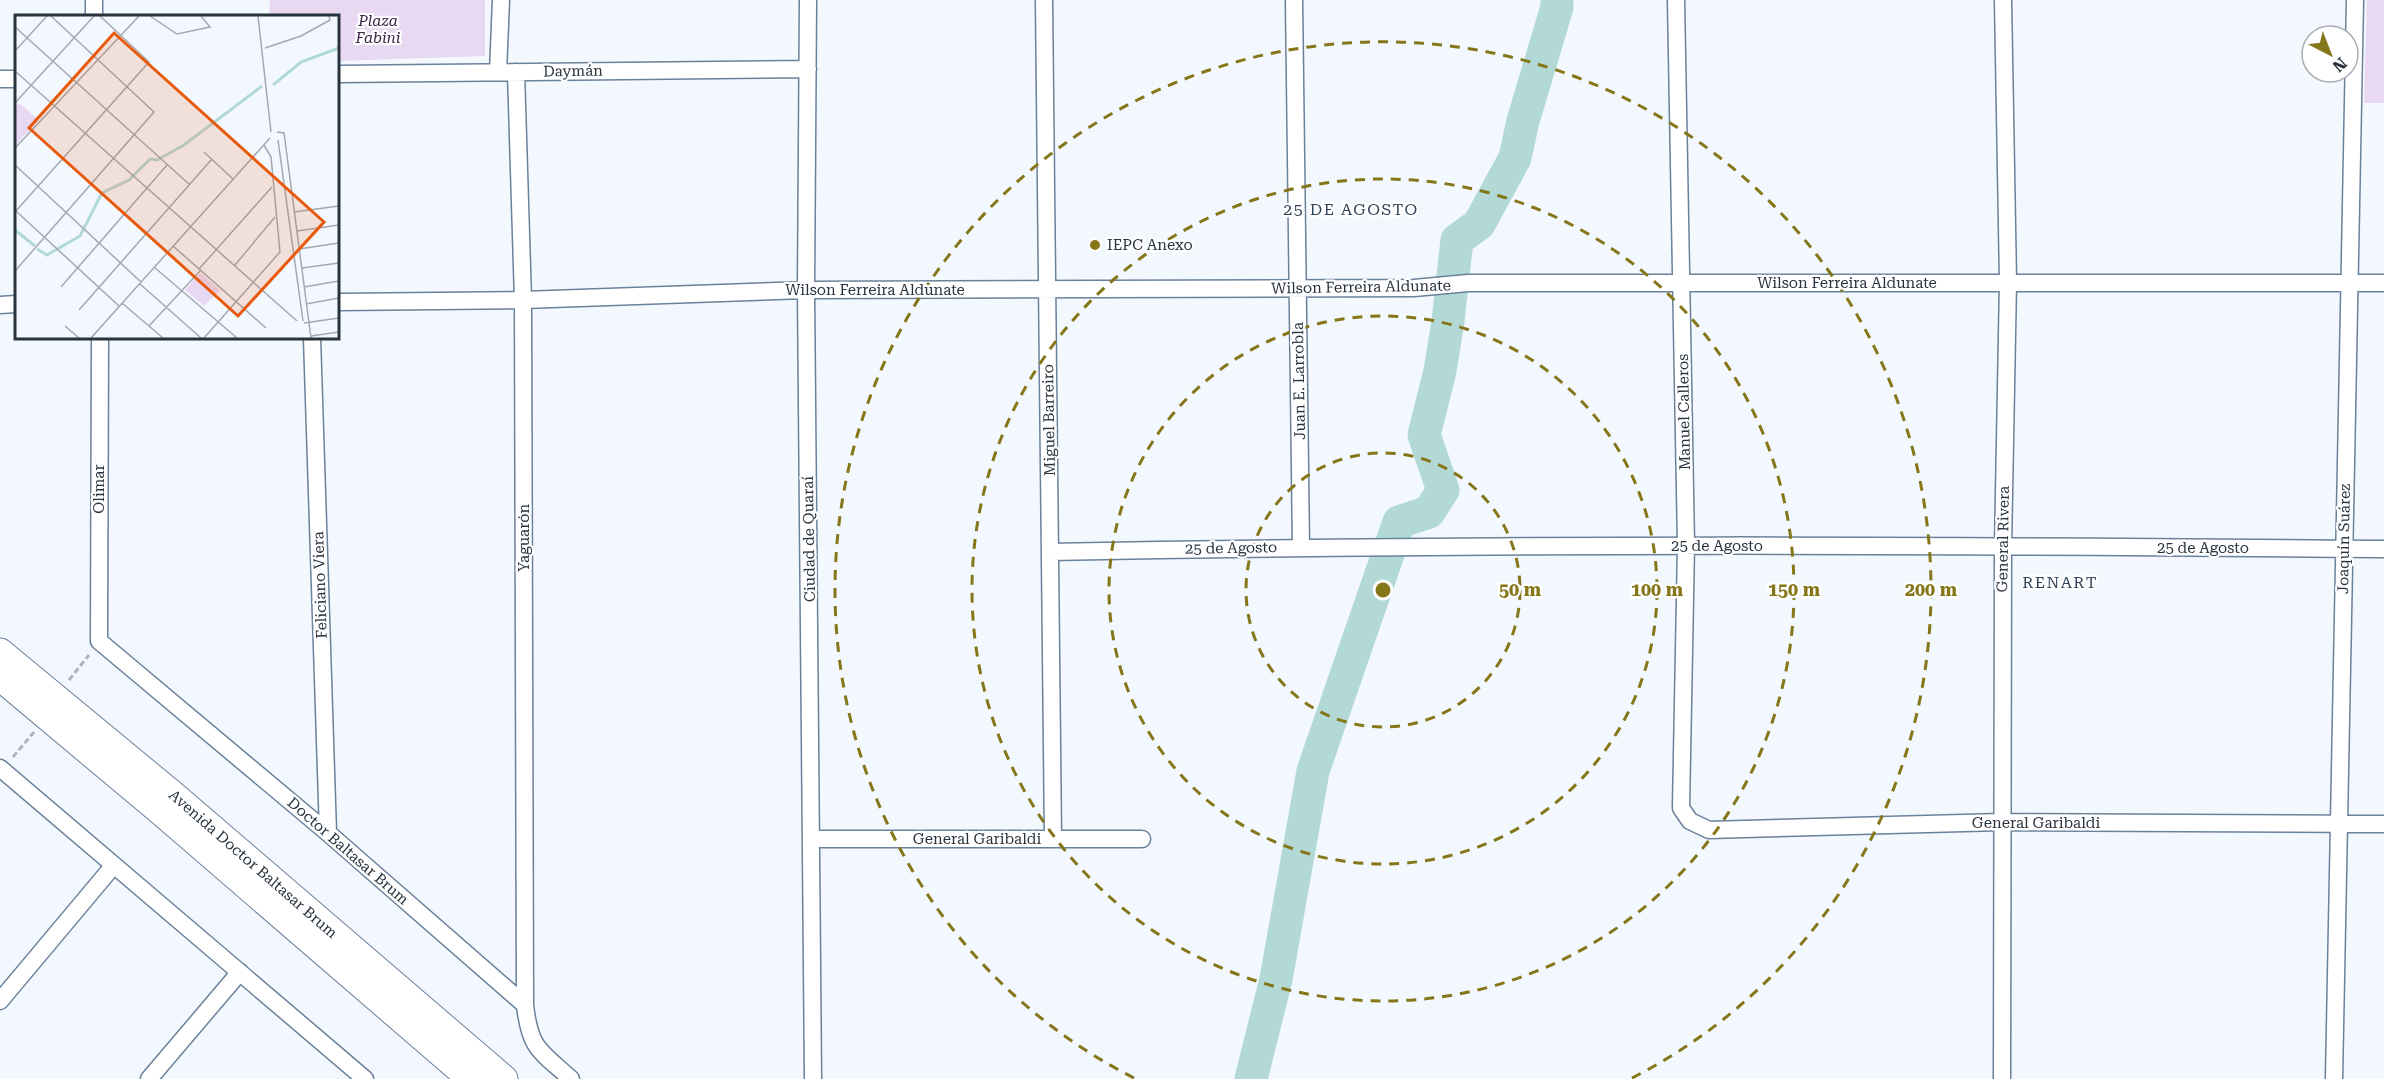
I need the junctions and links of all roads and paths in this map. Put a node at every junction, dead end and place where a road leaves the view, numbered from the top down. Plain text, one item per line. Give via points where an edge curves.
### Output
1 (501, 0) edge
2 (808, 0) edge
3 (1044, 0) edge
4 (1294, 0) edge
5 (1676, 0) edge
6 (2003, 0) edge
7 (2355, 0) edge
8 (808, 69) junction
9 (498, 72) junction
10 (516, 72) junction
11 (339, 74) edge
12 (15, 78) edge
13 (0, 79) edge
14 (2008, 282) junction
15 (1683, 283) junction
16 (2384, 283) edge
17 (2349, 284) junction
18 (1047, 289) junction
19 (1297, 289) junction
20 (806, 290) junction
21 (523, 300) junction
22 (339, 302) edge
23 (15, 304) edge
24 (0, 305) edge
25 (99, 339) edge
26 (312, 339) edge
27 (1686, 546) junction
28 (1301, 547) junction
29 (2002, 547) junction
30 (2344, 549) junction
31 (2384, 549) edge
32 (1050, 552) junction
33 (99, 641) junction
34 (0, 652) edge
35 (0, 677) edge
36 (51, 707) junction
37 (1, 770) edge
38 (1690, 821) joint
39 (2001, 822) junction
40 (2339, 824) junction
41 (2384, 824) edge
42 (328, 833) junction
43 (812, 839) junction
44 (1053, 839) junction
45 (1142, 839) dead end
46 (114, 865) junction
47 (240, 972) junction
48 (0, 1001) edge
49 (525, 1005) junction
50 (150, 1079) edge
51 (365, 1079) edge
52 (471, 1079) edge
53 (504, 1079) edge
54 (571, 1079) edge
55 (813, 1079) edge
56 (2002, 1079) edge
57 (2334, 1079) edge

1 - 9 street
2 - 8 street, Ciudad de Quaraí
3 - 18 street, Miguel Barreiro
4 - 19 street, Juan E. Larrobla
5 - 15 street, Manuel Calleros
6 - 14 street, General Rivera
7 - 17 street, Joaquín Suárez
8 - 10 street, Daymán
8 - 20 street, Ciudad de Quaraí
9 - 10 street, Daymán
9 - 11 street, Daymán
10 - 21 street, Yaguarón
12 - 13 street
14 - 15 street, Wilson Ferreira Aldunate
14 - 17 street, Wilson Ferreira Aldunate
14 - 29 street, General Rivera
15 - 19 street, Wilson Ferreira Aldunate via 1468,283 1414,288
15 - 27 street, Manuel Calleros
16 - 17 street, Wilson Ferreira Aldunate
17 - 30 street, Joaquín Suárez
18 - 19 street, Wilson Ferreira Aldunate
18 - 20 street, Wilson Ferreira Aldunate
18 - 32 street, Miguel Barreiro
19 - 28 street, Juan E. Larrobla
20 - 21 street, Wilson Ferreira Aldunate
20 - 43 street, Ciudad de Quaraí
21 - 22 street, Wilson Ferreira Aldunate
21 - 49 street, Yaguarón
23 - 24 street
25 - 33 street, Olimar
26 - 42 street, Feliciano Viera
27 - 28 street, 25 de Agosto
27 - 29 street, 25 de Agosto
27 - 38 street, Manuel Calleros via 1680,808
28 - 32 street, 25 de Agosto
29 - 30 street, 25 de Agosto
29 - 39 street, General Rivera
30 - 31 street, 25 de Agosto
30 - 40 street, Joaquín Suárez
32 - 44 street, Miguel Barreiro
33 - 36 path
33 - 42 street, Doctor Baltasar Brum
34 - 36 main road, Avenida Doctor Baltasar Brum
35 - 36 main road, Avenida Doctor Baltasar Brum
36 - 37 path
36 - 52 main road, Avenida Doctor Baltasar Brum via 160,811
36 - 53 main road, Avenida Doctor Baltasar Brum via 171,794
37 - 46 street
38 - 39 street, General Garibaldi via 1709,830
39 - 40 street, General Garibaldi
39 - 56 street, General Rivera
40 - 41 street, General Garibaldi
40 - 57 street, Joaquín Suárez
42 - 49 street, Doctor Baltasar Brum
43 - 44 street, General Garibaldi
43 - 55 street, Ciudad de Quaraí
44 - 45 street, General Garibaldi
46 - 47 street
46 - 48 street
47 - 50 street
47 - 51 street
49 - 54 street via 528,1029 536,1048

